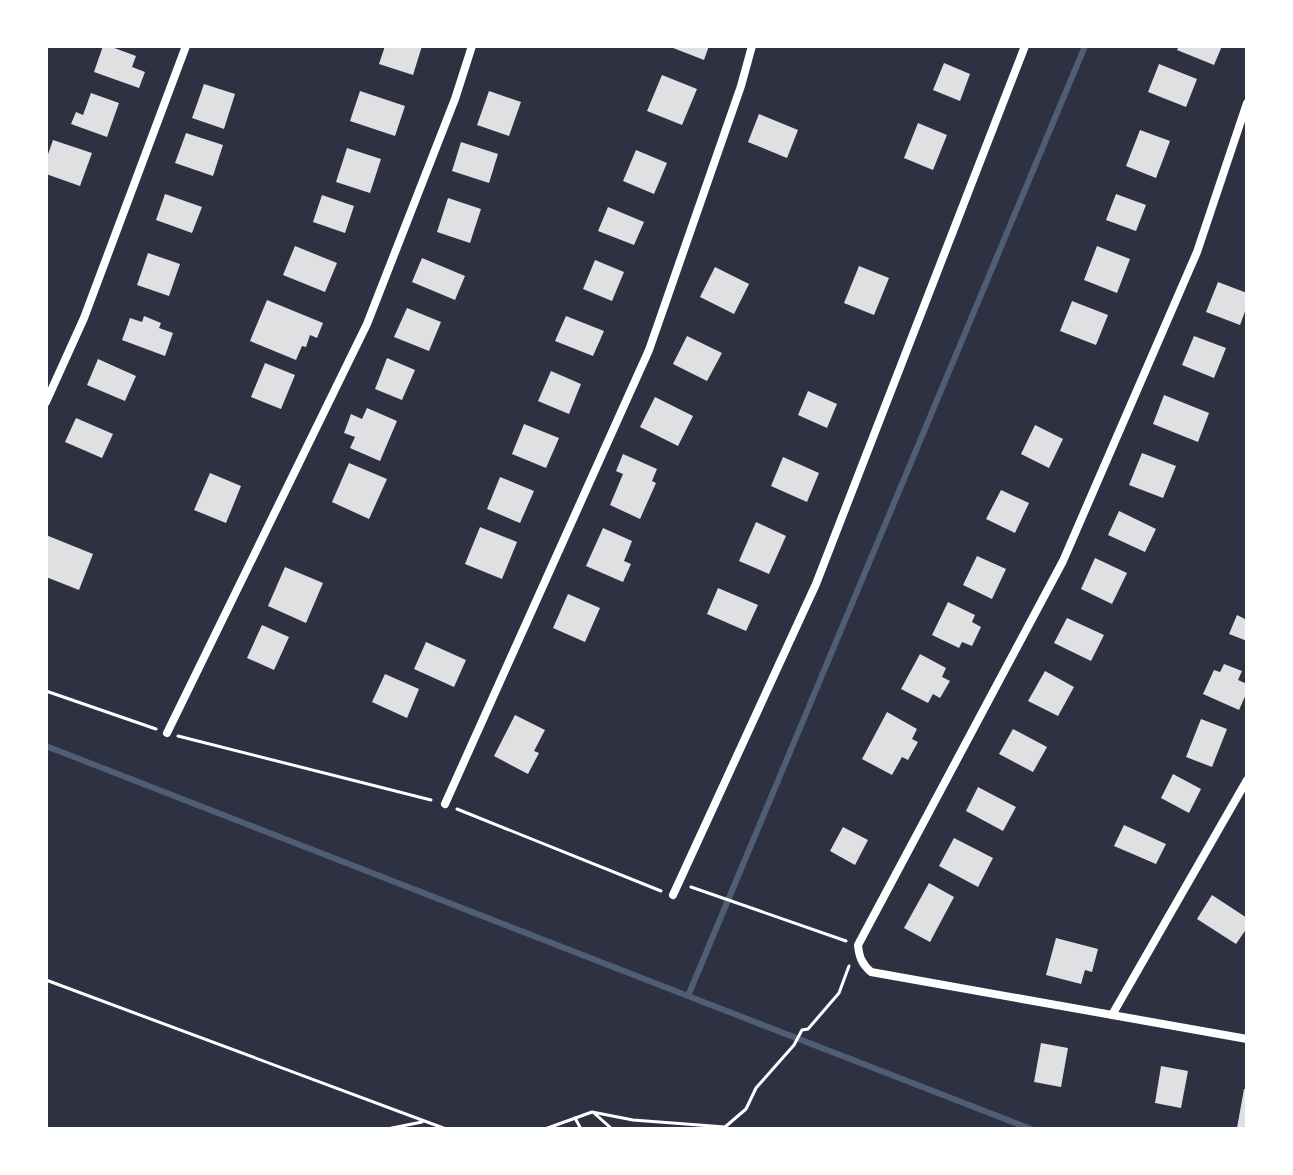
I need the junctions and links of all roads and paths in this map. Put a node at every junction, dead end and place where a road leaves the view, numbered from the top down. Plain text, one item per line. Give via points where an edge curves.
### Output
1 (186, 46) edge
2 (472, 46) edge
3 (752, 46) edge
4 (1025, 46) edge
5 (1247, 103) edge
6 (46, 402) edge
7 (46, 691) edge
8 (167, 733) junction
9 (1247, 780) edge
10 (445, 804) junction
11 (678, 883) junction
12 (673, 895) joint
13 (858, 945) junction
14 (46, 980) edge
15 (1112, 1015) junction
16 (1247, 1039) edge
17 (592, 1112) junction
18 (575, 1118) junction
19 (425, 1121) junction
20 (387, 1129) edge
21 (446, 1129) edge
22 (545, 1129) edge
23 (581, 1129) edge
24 (612, 1129) edge

1 - 6 street via 84,318
2 - 8 street via 367,324
3 - 10 street via 649,350
4 - 11 street via 816,584
5 - 13 street via 1197,252 1063,561
7 - 8 path
8 - 10 path
9 - 15 street
10 - 12 path
11 - 12 street
11 - 13 path
13 - 15 street via 871,972
13 - 17 path via 839,993 802,1030 746,1109 725,1127
14 - 19 path
15 - 16 street
17 - 18 path
17 - 24 path
18 - 22 path
18 - 23 path
19 - 20 path
19 - 21 path

